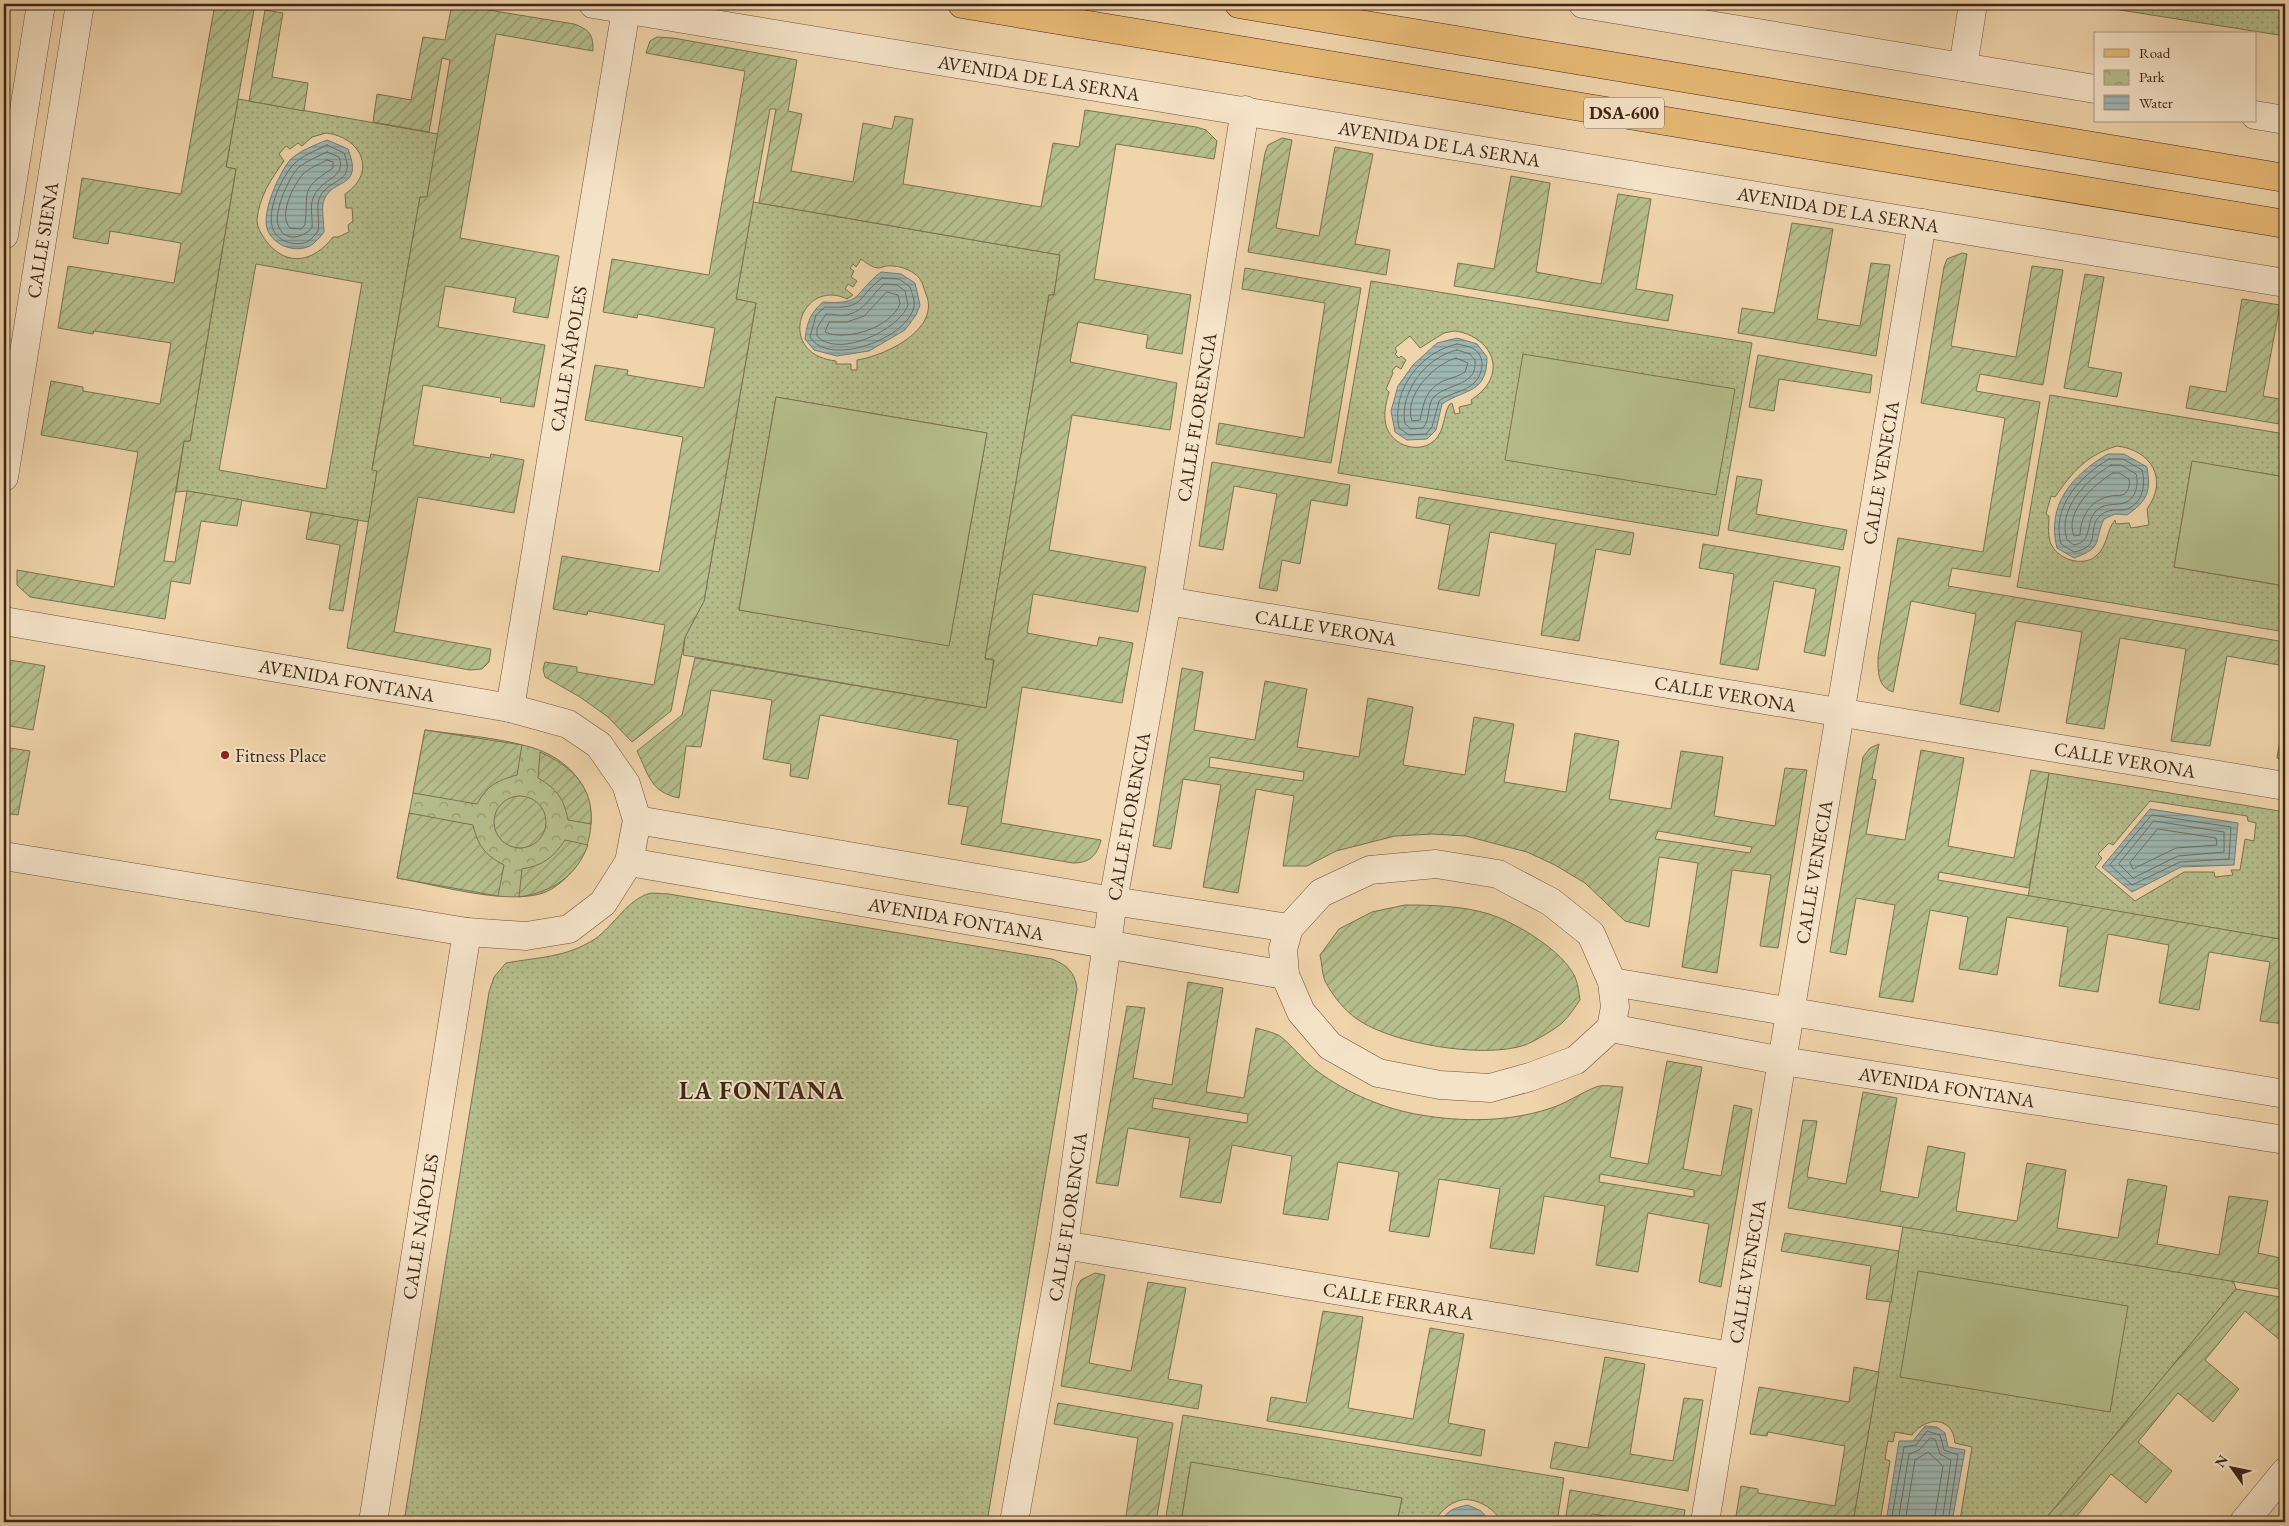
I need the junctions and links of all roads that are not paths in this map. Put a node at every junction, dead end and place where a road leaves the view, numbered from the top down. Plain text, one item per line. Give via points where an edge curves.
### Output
1 (41, 4) edge
2 (80, 4) edge
3 (593, 4) edge
4 (962, 4) edge
5 (1239, 4) edge
6 (1583, 4) edge
7 (1973, 4) edge
8 (626, 10) junction
9 (1963, 67) junction
10 (2094, 89) edge
11 (1245, 110) junction
12 (2256, 115) edge
13 (2285, 120) edge
14 (2285, 178) edge
15 (1922, 223) junction
16 (2285, 224) edge
17 (4, 235) edge
18 (2285, 283) edge
19 (4, 477) edge
20 (1167, 601) junction
21 (4, 621) edge
22 (510, 708) junction
23 (1841, 713) junction
24 (2285, 786) edge
25 (637, 820) junction
26 (4, 856) edge
27 (629, 862) junction
28 (1112, 901) junction
29 (1289, 928) junction
30 (467, 932) junction
31 (1106, 944) junction
32 (1285, 975) junction
33 (1612, 982) junction
34 (1791, 1012) junction
35 (1610, 1028) junction
36 (1783, 1061) junction
37 (2285, 1094) edge
38 (2285, 1140) edge
39 (1064, 1245) junction
40 (1732, 1356) junction
41 (2285, 1472) edge
42 (373, 1522) edge
43 (1014, 1522) edge
44 (1705, 1522) edge
45 (2244, 1522) edge

1 - 17 street, CALLE SIENA
2 - 19 street, CALLE SIENA
3 - 8 street, AVENIDA DE LA SERNA
4 - 16 main road, DSA-600
5 - 14 main road, DSA-600
6 - 9 street
7 - 9 street
8 - 11 street, AVENIDA DE LA SERNA
8 - 22 street, CALLE NÁPOLES
9 - 10 street
11 - 15 street, AVENIDA DE LA SERNA
11 - 20 street, CALLE FLORENCIA
12 - 13 street
15 - 18 street, AVENIDA DE LA SERNA
15 - 23 street, CALLE VENECIA
20 - 23 street, CALLE VERONA
20 - 28 street, CALLE FLORENCIA
21 - 22 street, AVENIDA FONTANA
22 - 25 street, AVENIDA FONTANA via 568,724 599,745 626,784
23 - 24 street, CALLE VERONA
23 - 34 street, CALLE VENECIA
25 - 27 street, AVENIDA FONTANA
25 - 28 street
26 - 30 street, AVENIDA FONTANA
27 - 30 street, AVENIDA FONTANA via 603,903 569,929 526,936
27 - 31 street, AVENIDA FONTANA
28 - 29 street
28 - 31 street, CALLE FLORENCIA
29 - 32 street via 1284,949
29 - 33 street via 1321,893 1370,870 1436,864 1498,874 1551,902 1591,934
30 - 42 street, CALLE NÁPOLES
31 - 32 street, AVENIDA FONTANA
31 - 39 street, CALLE FLORENCIA
32 - 35 street via 1301,1012 1330,1046 1378,1073 1440,1085 1490,1088 1530,1078 1576,1060
33 - 34 street
33 - 35 street via 1615,1007
34 - 36 street, CALLE VENECIA
34 - 37 street
35 - 36 street, AVENIDA FONTANA
36 - 38 street, AVENIDA FONTANA
36 - 40 street, CALLE VENECIA
39 - 40 street, CALLE FERRARA
39 - 43 street, CALLE FLORENCIA
40 - 44 street, CALLE VENECIA
41 - 45 street

